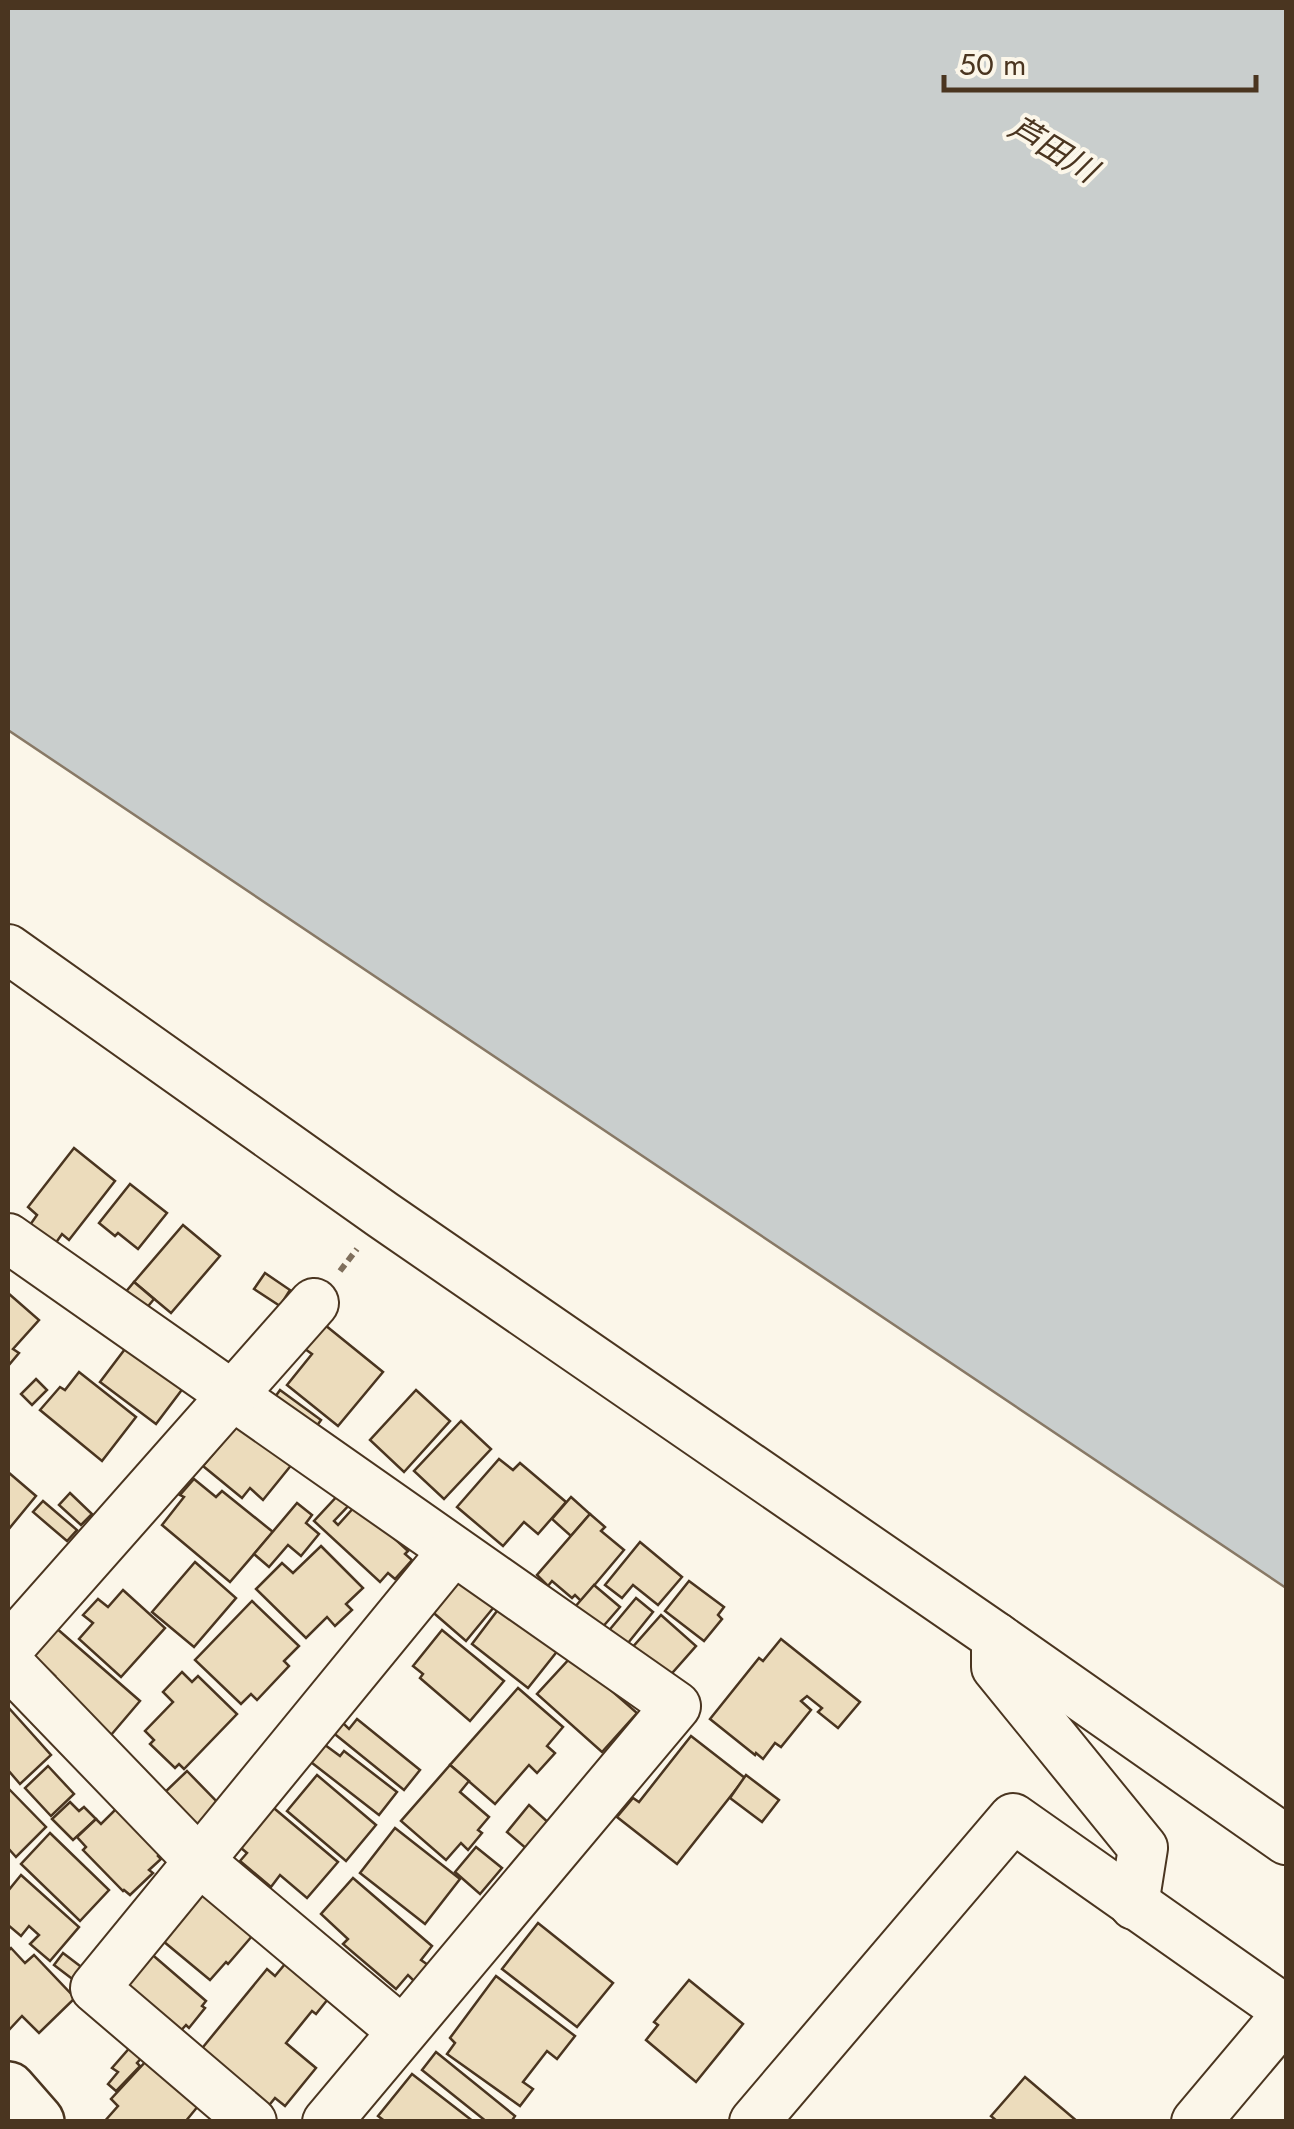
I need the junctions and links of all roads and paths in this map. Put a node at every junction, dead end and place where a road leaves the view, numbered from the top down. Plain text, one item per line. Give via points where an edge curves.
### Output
1 (8, 949) edge
2 (383, 1215) junction
3 (8, 1238) edge
4 (314, 1303) joint
5 (234, 1395) junction
6 (452, 1551) junction
7 (996, 1637) junction
8 (8, 1649) edge
9 (8, 1663) edge
10 (1286, 1840) edge
11 (198, 1860) junction
12 (1134, 1905) junction
13 (1286, 2012) edge
14 (402, 2032) junction
15 (8, 2090) edge
16 (36, 2122) edge
17 (252, 2122) edge
18 (326, 2122) edge
19 (754, 2122) edge
20 (1196, 2122) edge

1 - 2 street
2 - 4 path
2 - 7 street
3 - 5 street
4 - 5 street
5 - 6 street
5 - 8 street
6 - 11 street
6 - 14 street via 676,1706
7 - 10 street
7 - 12 street via 996,1667 1143,1848
9 - 11 street
11 - 14 street
11 - 17 street via 95,1988
12 - 13 street
12 - 19 street via 1013,1818
13 - 20 street
14 - 18 street
15 - 16 main road

